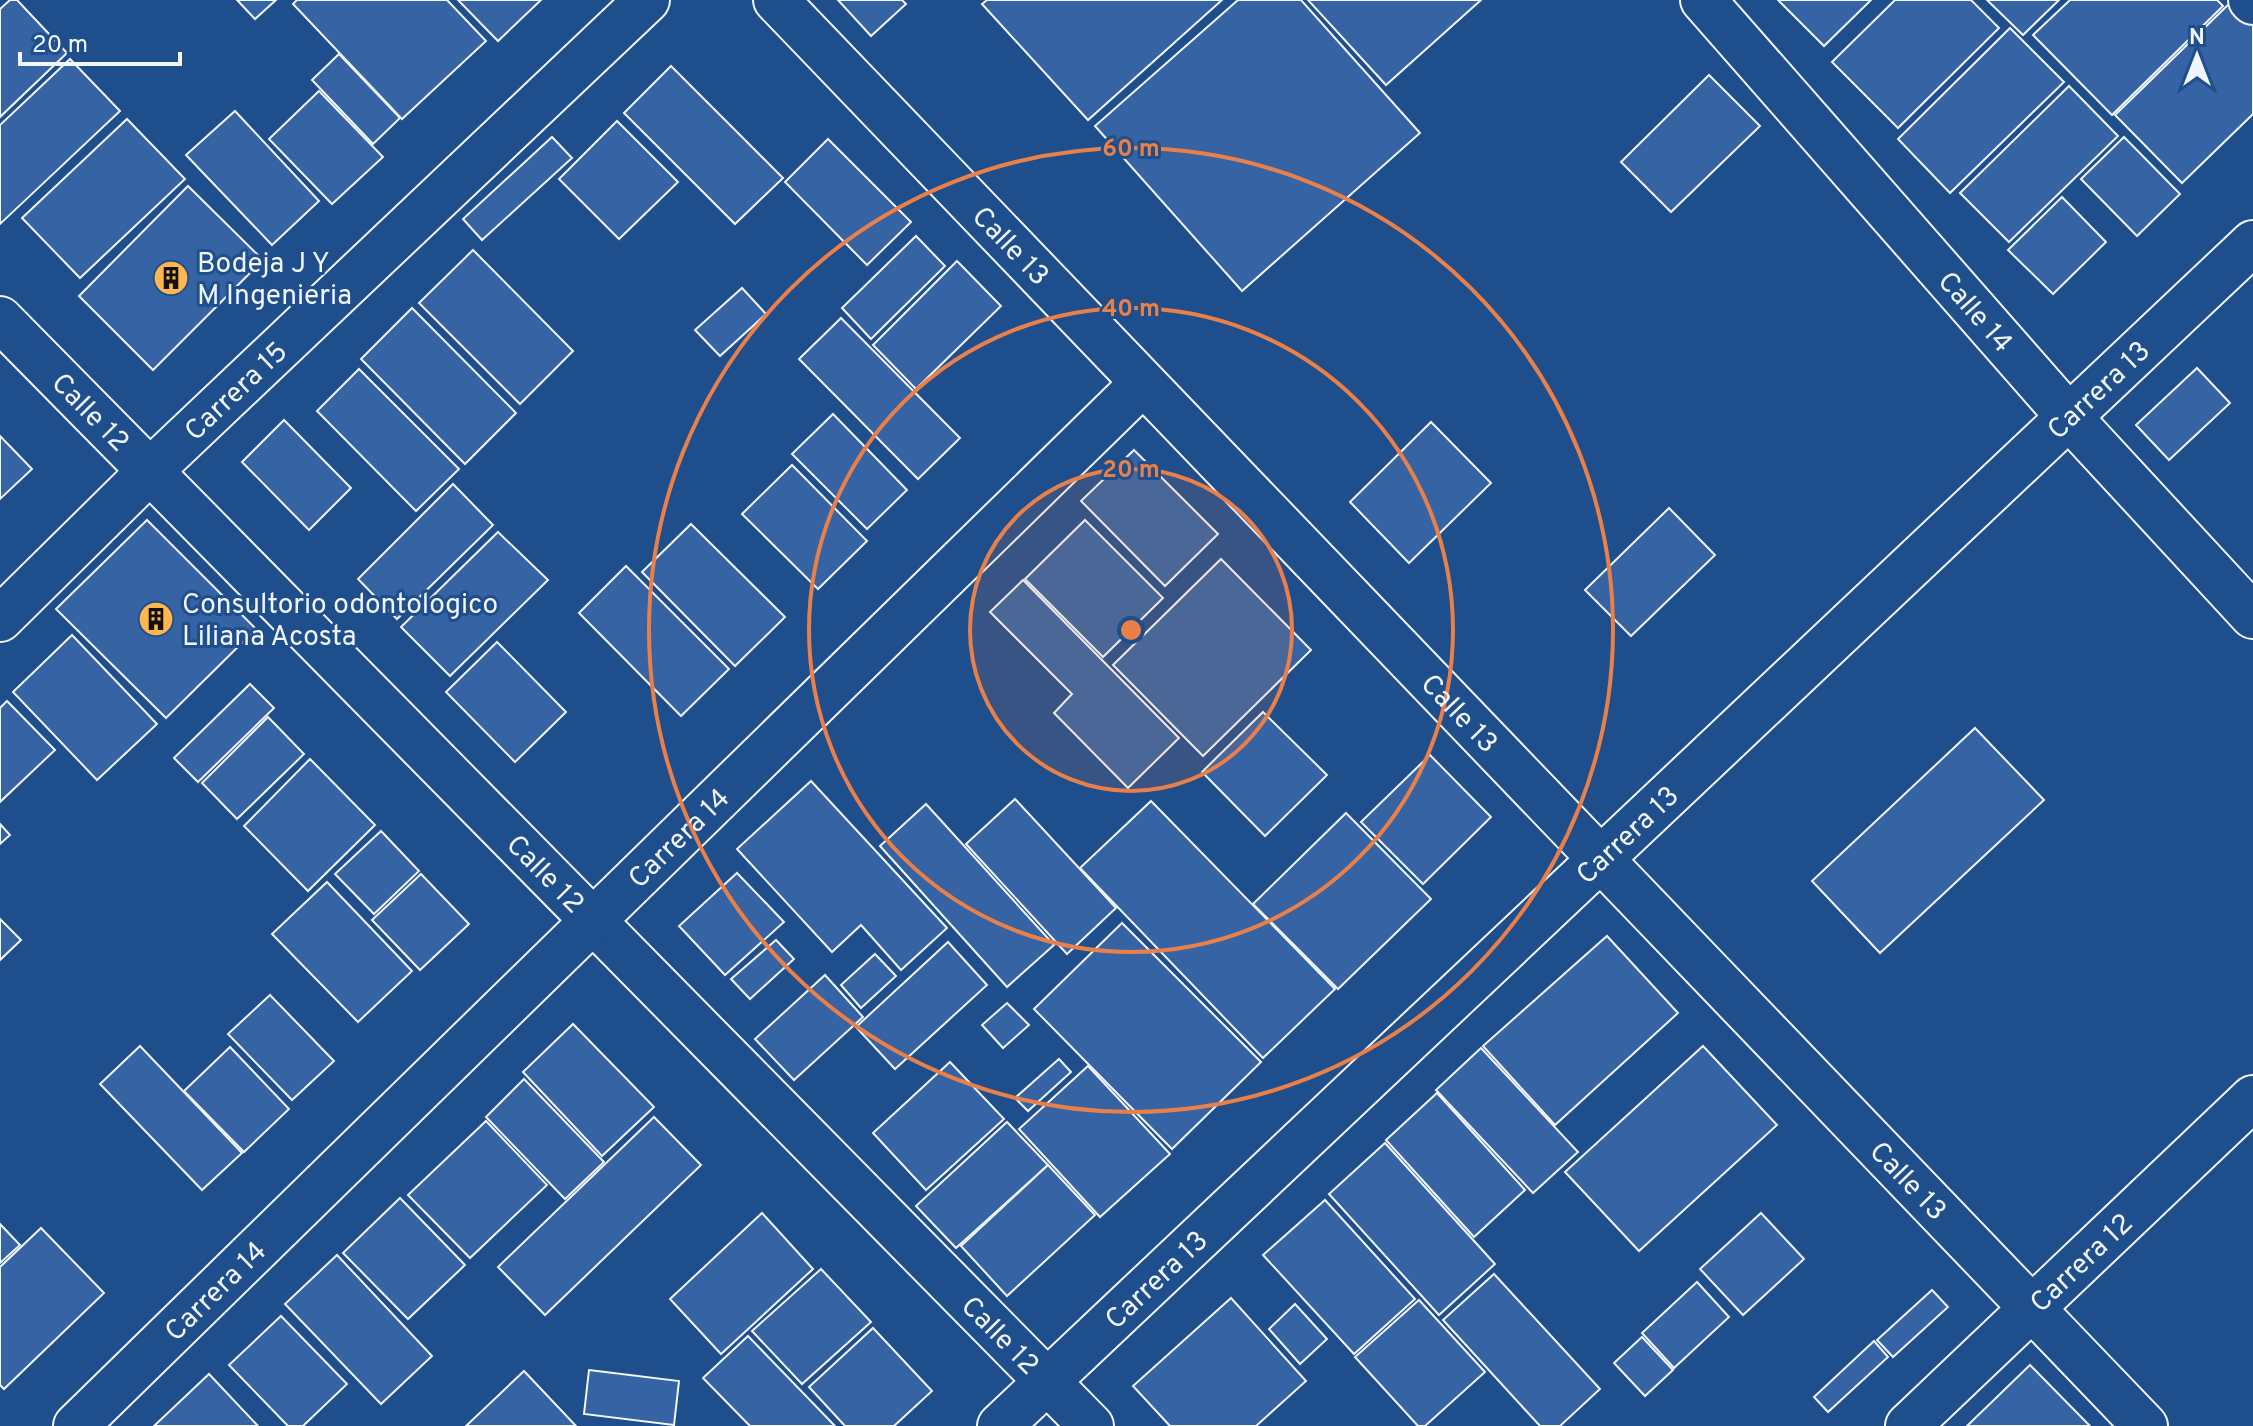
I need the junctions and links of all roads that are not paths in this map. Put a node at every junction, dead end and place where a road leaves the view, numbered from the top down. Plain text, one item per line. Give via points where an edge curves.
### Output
1 (647, 0) edge
2 (776, 0) edge
3 (1703, 0) edge
4 (2253, 243) edge
5 (0, 319) edge
6 (1143, 383) junction
7 (2069, 417) junction
8 (150, 471) junction
9 (2253, 616) edge
10 (0, 619) edge
11 (1600, 859) junction
12 (595, 921) junction
13 (2253, 1098) edge
14 (2032, 1309) junction
15 (1048, 1381) junction
16 (76, 1426) edge
17 (1000, 1426) edge
18 (1091, 1426) edge
19 (1908, 1426) edge
20 (2145, 1426) edge

1 - 8 street, Carrera 15
2 - 6 street, Calle 13
3 - 7 street, Calle 14
4 - 7 street, Carrera 13
5 - 8 street, Calle 12
6 - 11 street, Calle 13
6 - 12 street, Carrera 14
7 - 9 street, Calle 14
7 - 11 street, Carrera 13
8 - 10 street, Carrera 15
8 - 12 street, Calle 12
11 - 14 street, Calle 13
11 - 15 street, Carrera 13
12 - 15 street, Calle 12
12 - 16 street, Carrera 14
13 - 14 street, Carrera 12
14 - 19 street, Carrera 12
14 - 20 street, Calle 13
15 - 17 street, Carrera 13
15 - 18 street, Calle 12

